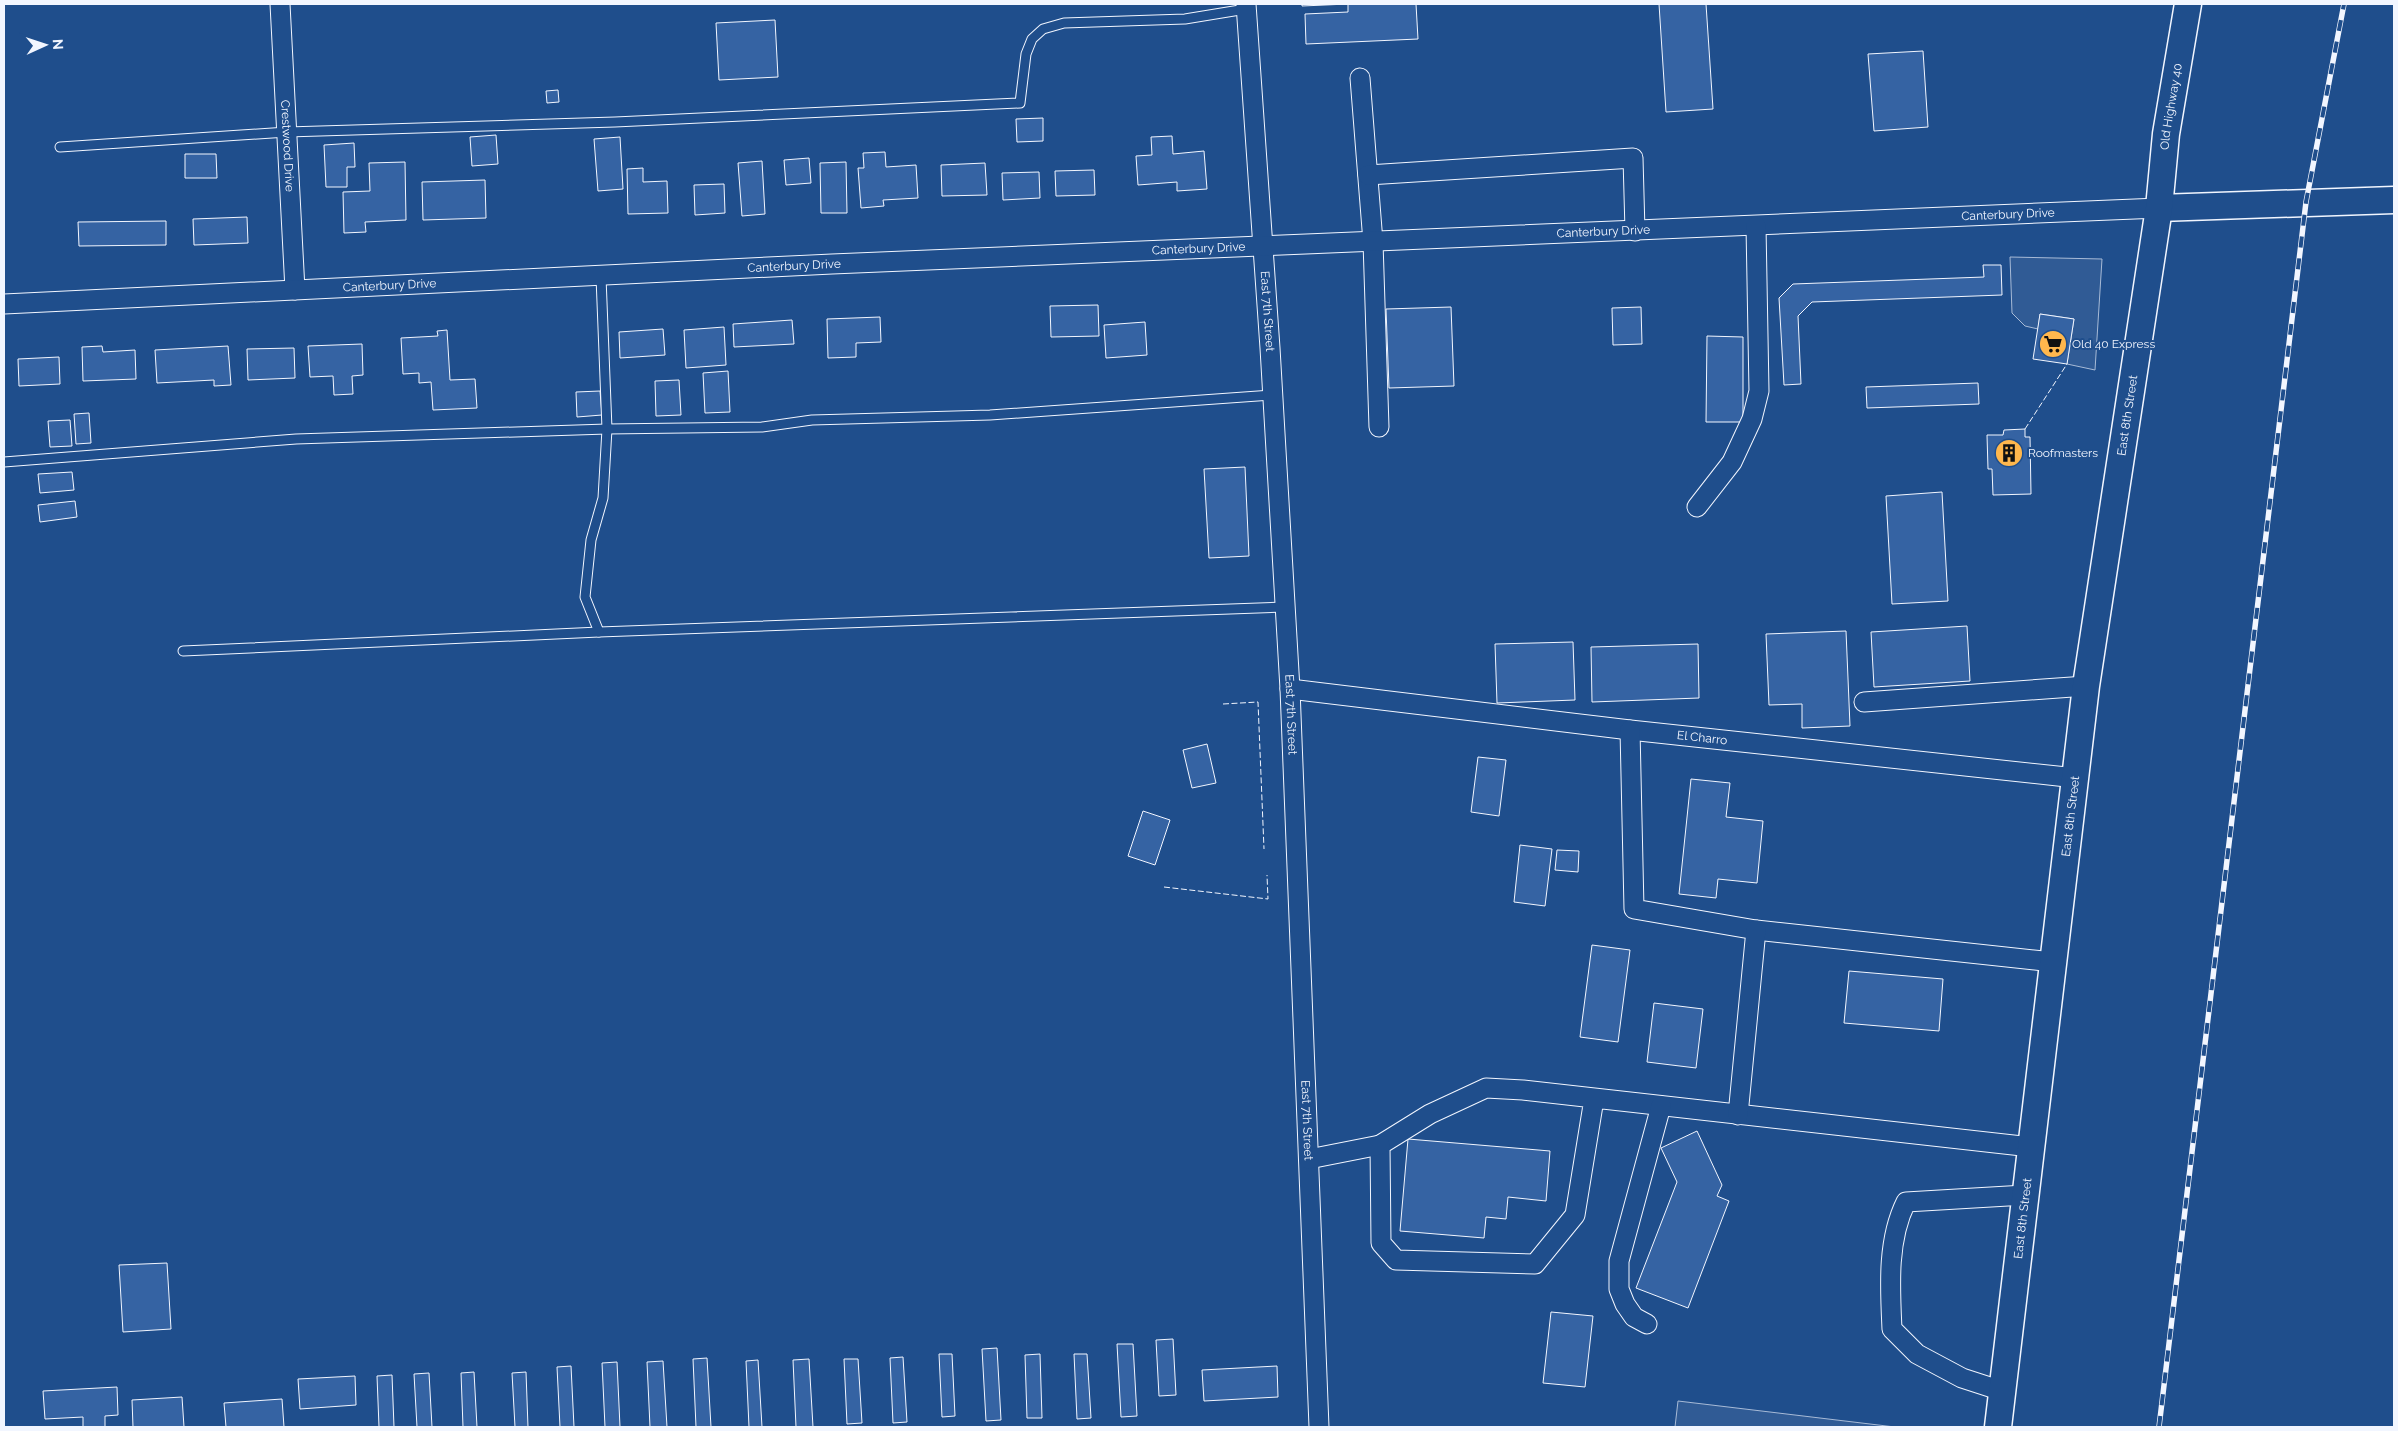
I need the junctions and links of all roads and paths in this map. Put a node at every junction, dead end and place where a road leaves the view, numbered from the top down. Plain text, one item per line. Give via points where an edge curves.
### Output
1 (280, 4) edge
2 (2188, 4) edge
3 (1246, 6) edge
4 (1360, 78) dead end
5 (287, 132) junction
6 (60, 146) dead end
7 (1368, 175) junction
8 (2394, 200) edge
9 (2159, 208) junction
10 (1756, 226) junction
11 (1635, 231) junction
12 (1373, 242) junction
13 (1263, 247) junction
14 (601, 277) junction
15 (296, 290) junction
16 (4, 304) edge
17 (1272, 395) junction
18 (1379, 427) dead end
19 (607, 429) junction
20 (4, 462) edge
21 (1697, 507) dead end
22 (1284, 607) junction
23 (599, 632) junction
24 (183, 651) dead end
25 (2086, 686) junction
26 (1290, 689) junction
27 (1864, 702) dead end
28 (1630, 730) junction
29 (2076, 778) junction
30 (1756, 930) junction
31 (2053, 962) junction
32 (1594, 1099) junction
33 (1661, 1106) junction
34 (1738, 1115) junction
35 (1380, 1145) junction
36 (2031, 1147) junction
37 (1309, 1159) junction
38 (2025, 1195) junction
39 (1647, 1324) dead end
40 (2002, 1391) junction
41 (1319, 1427) edge
42 (1998, 1427) edge

1 - 5 street, Crestwood Drive
2 - 9 main road, Old Highway 40 via 2166,134
3 - 5 lane via 1185,19 1064,23 1043,30 1032,39 1026,54 1020,103 615,122
3 - 13 street, East 7th Street
4 - 7 street
5 - 6 lane
5 - 15 street, Crestwood Drive
7 - 11 street via 1633,158
7 - 12 street
8 - 9 main road, Canterbury Drive
9 - 10 street, Canterbury Drive
9 - 25 main road, East 8th Street
10 - 11 street, Canterbury Drive
10 - 21 street via 1759,391 1752,419 1732,462
11 - 12 street, Canterbury Drive
12 - 13 street, Canterbury Drive
12 - 18 street
13 - 14 street, Canterbury Drive via 832,264
13 - 17 street, East 7th Street
14 - 15 street, Canterbury Drive
14 - 19 lane
15 - 16 street, Canterbury Drive
17 - 19 lane via 990,415 812,420 762,427
17 - 22 street, East 7th Street
19 - 20 lane via 296,439
19 - 23 lane via 603,498 591,540 585,597
22 - 23 lane
22 - 26 street, East 7th Street
23 - 24 lane
25 - 27 street
25 - 29 main road, East 8th Street
26 - 28 street, El Charro
26 - 37 street, East 7th Street
28 - 29 street, El Charro
28 - 30 street via 1634,909
29 - 31 main road, East 8th Street
30 - 31 street
30 - 34 street
31 - 36 main road, East 8th Street
32 - 33 street
32 - 35 street via 1486,1088 1430,1114
32 - 35 street via 1575,1215 1535,1264 1396,1260 1381,1242
33 - 34 street
33 - 39 street via 1619,1262 1619,1289 1625,1304 1634,1317
34 - 36 street
35 - 37 street
36 - 38 main road, East 8th Street
37 - 41 street, East 7th Street
38 - 40 main road, East 8th Street
38 - 40 street via 1906,1202 1899,1215 1889,1278 1892,1329 1917,1354 1962,1378
40 - 42 main road, East 8th Street

